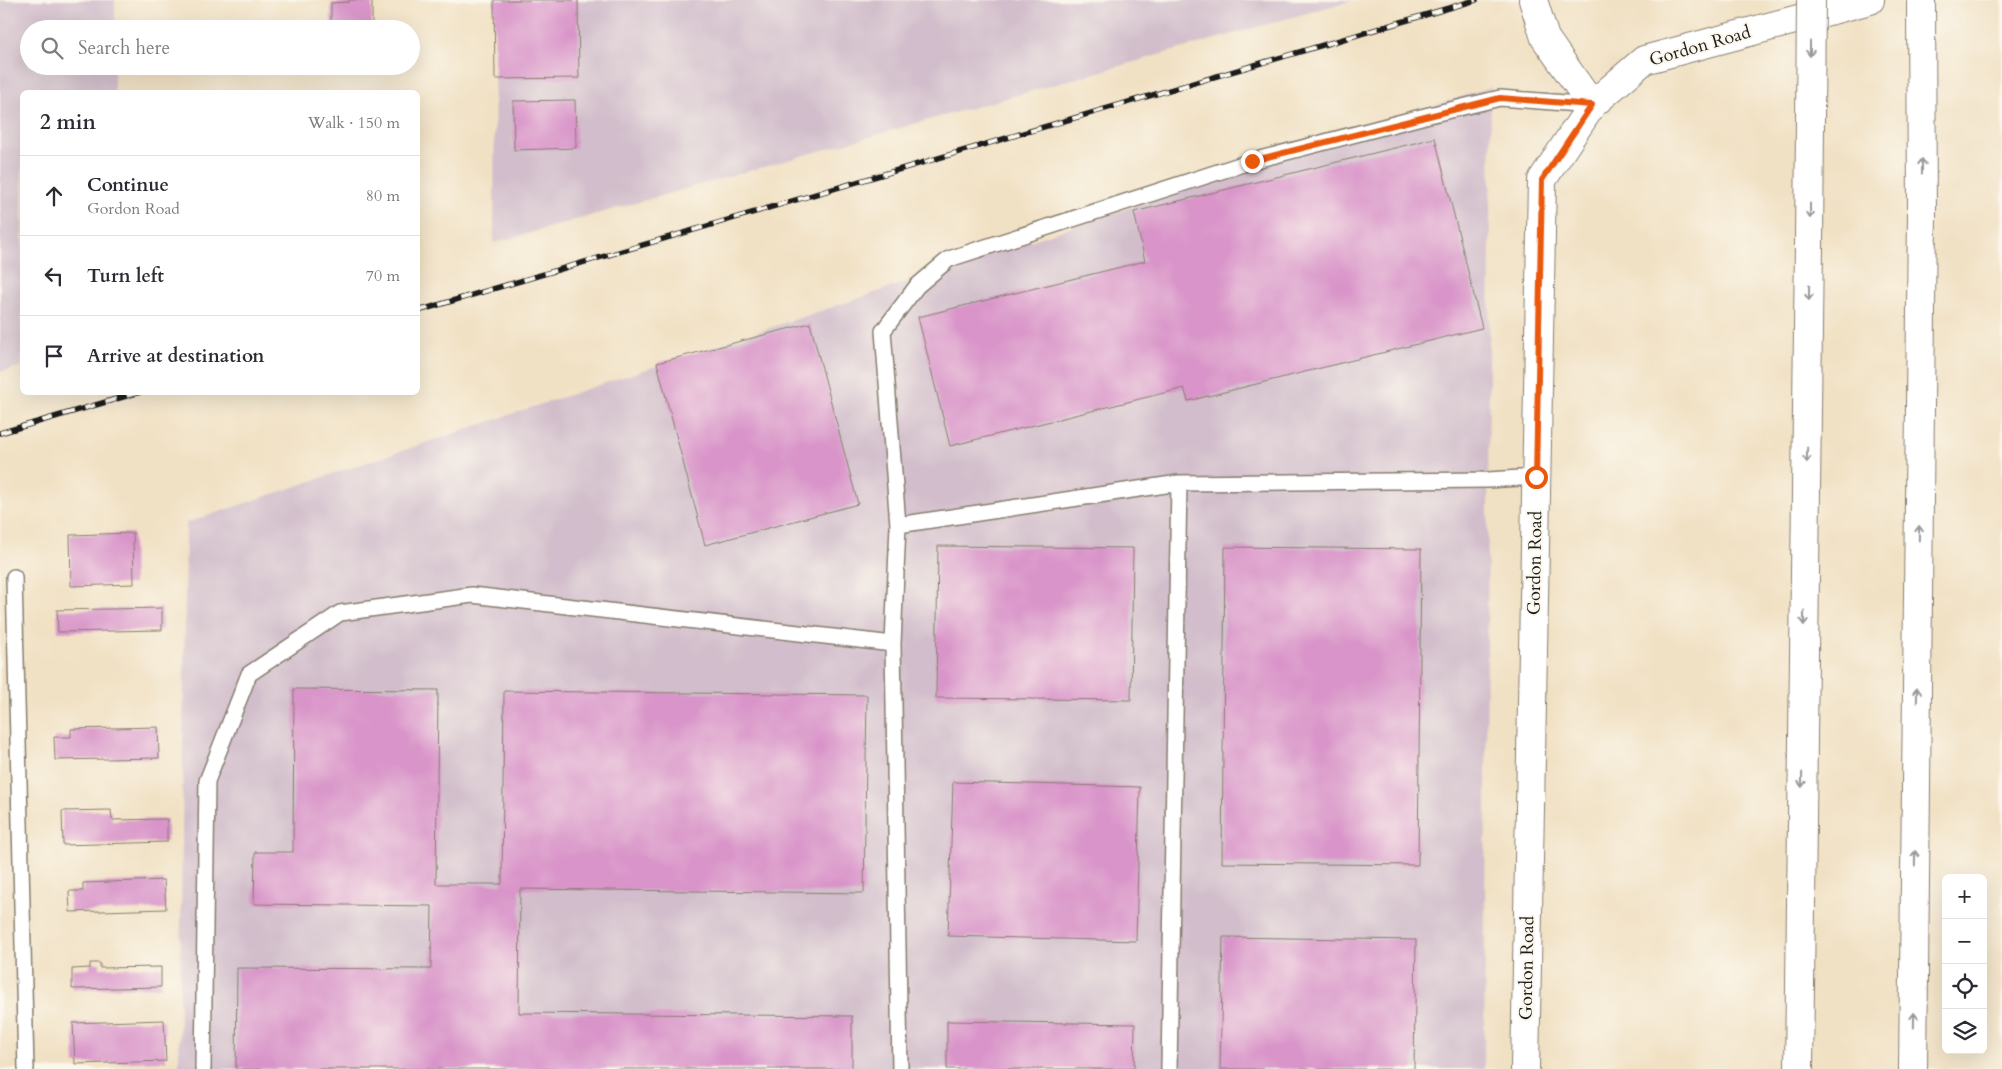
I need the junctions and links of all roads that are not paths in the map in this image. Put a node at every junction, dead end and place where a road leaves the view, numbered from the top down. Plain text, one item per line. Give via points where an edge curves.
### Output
1 (1533, 0) edge
2 (1811, 0) edge
3 (1870, 0) edge
4 (1921, 0) edge
5 (1592, 105) junction
6 (1536, 477) junction
7 (1179, 483) junction
8 (898, 525) junction
9 (14, 577) dead end
10 (893, 644) junction
11 (1800, 887) junction
12 (26, 1069) edge
13 (203, 1069) edge
14 (900, 1069) edge
15 (1168, 1069) edge
16 (1525, 1069) edge
17 (1783, 1069) edge
18 (1799, 1069) edge
19 (1913, 1069) edge

1 - 5 main road via 1546,38
2 -> 11 main road, bridge
3 - 5 main road, Gordon Road via 1644,60
19 -> 4 main road via 1922,215
5 - 6 main road, Gordon Road via 1542,180
5 - 8 lane via 1500,98 1434,113 1252,161 949,259 917,286 883,331
6 - 7 lane
6 - 16 main road, Gordon Road
7 - 8 lane
7 - 15 lane
8 - 10 lane
9 - 12 lane
10 - 13 lane via 472,595 340,613 249,674 207,781
10 - 14 lane
11 - 17 main road
11 - 18 main road

